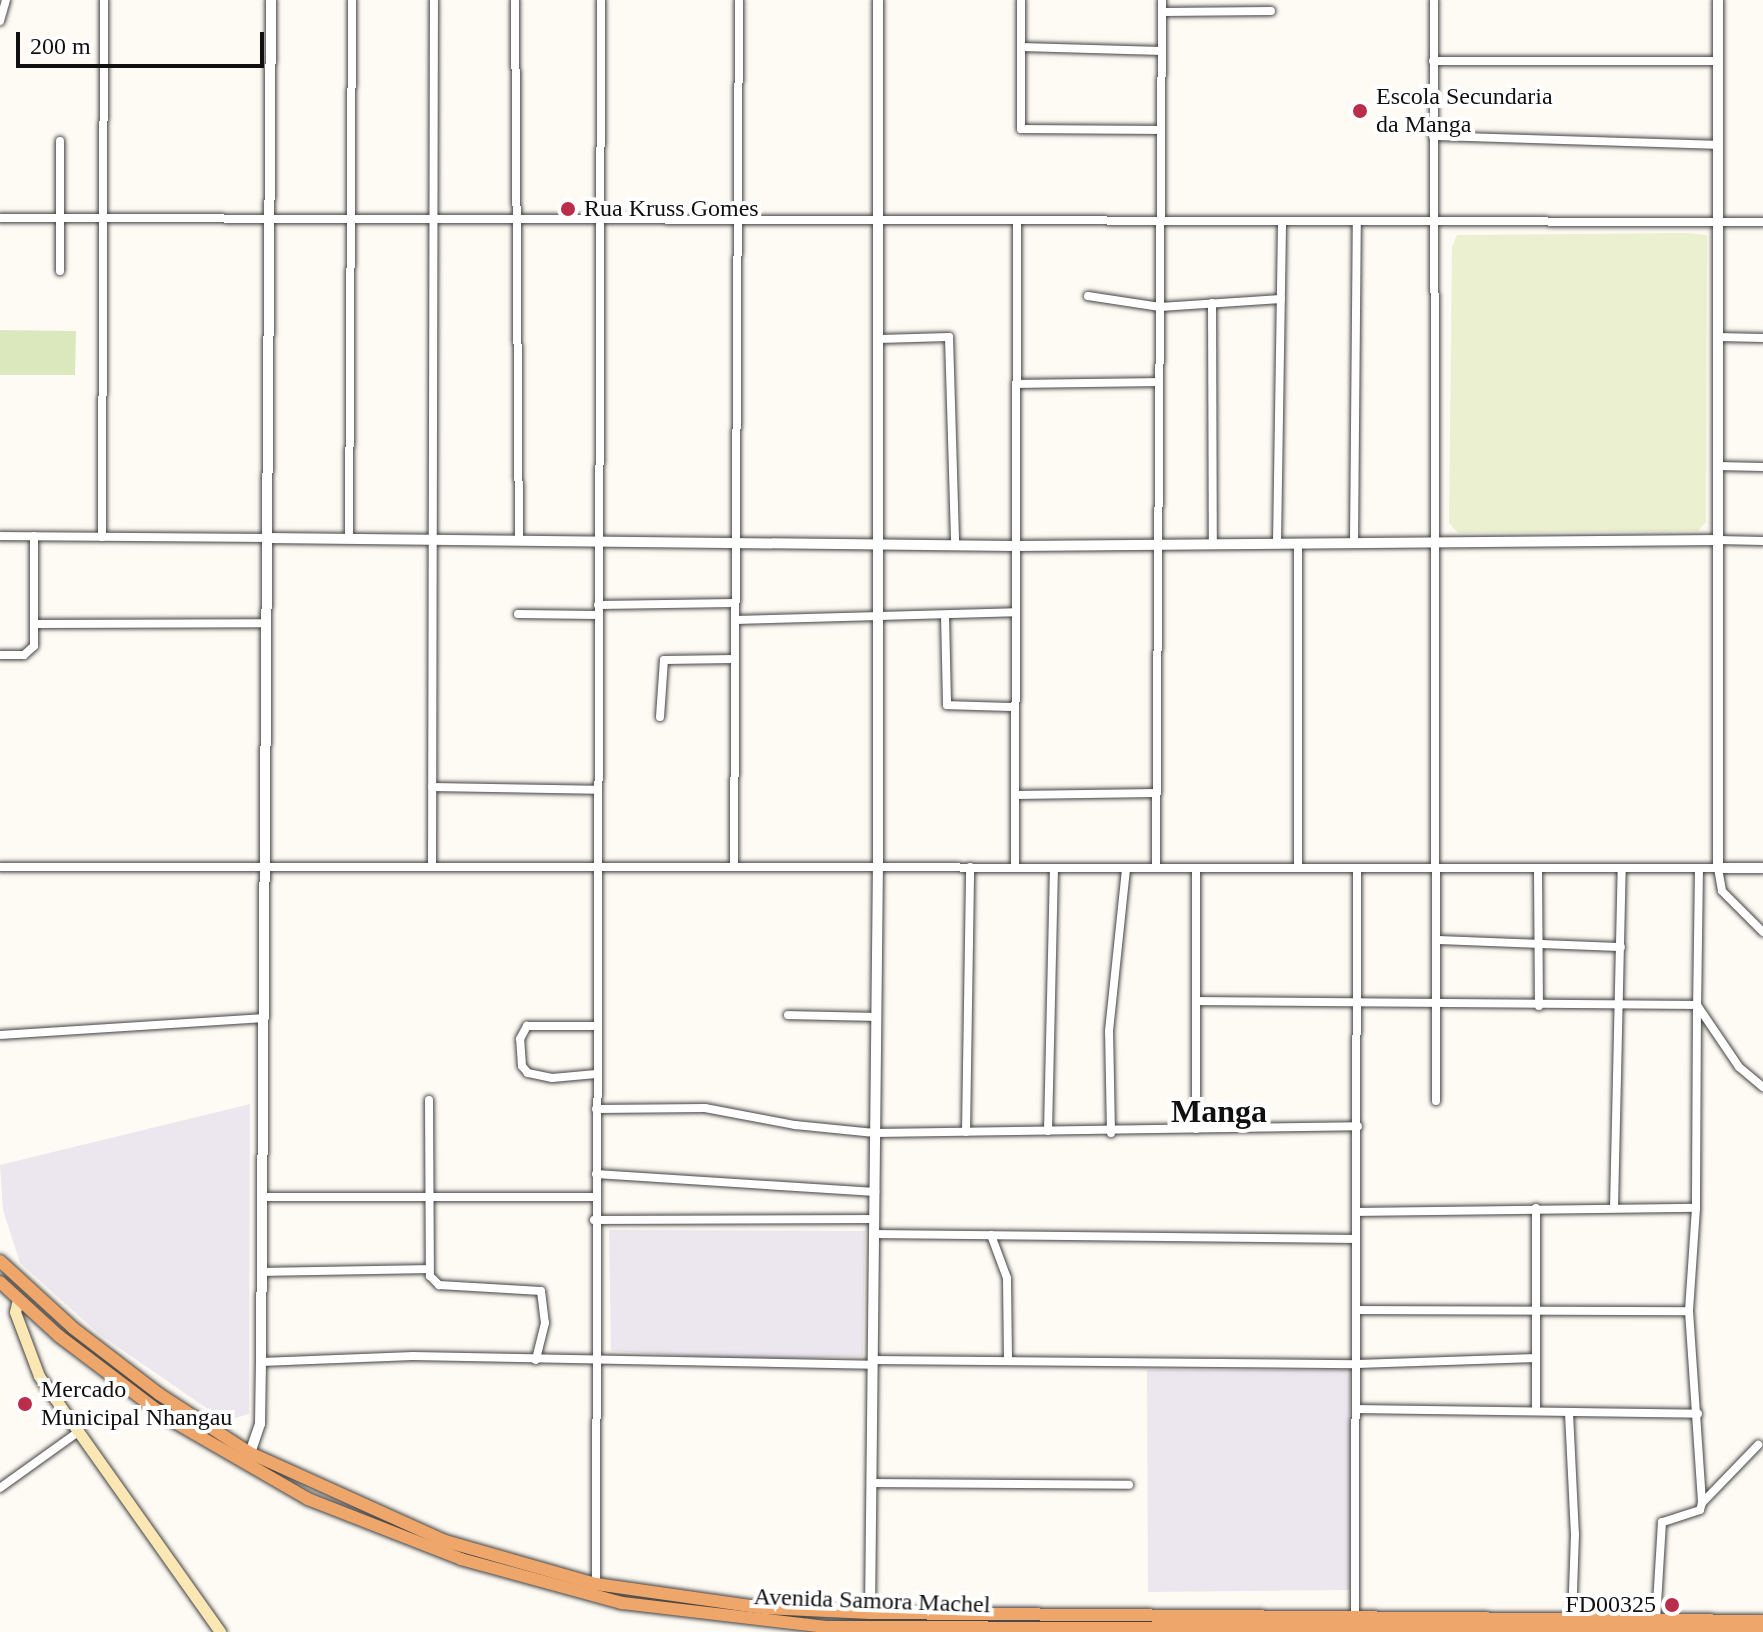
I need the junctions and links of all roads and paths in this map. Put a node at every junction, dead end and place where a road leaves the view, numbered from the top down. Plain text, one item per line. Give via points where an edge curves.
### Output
1 (6, 0) edge
2 (104, 0) edge
3 (271, 0) edge
4 (352, 0) edge
5 (434, 0) edge
6 (515, 0) edge
7 (601, 0) edge
8 (739, 0) edge
9 (878, 0) edge
10 (1021, 0) edge
11 (1162, 0) edge
12 (1434, 0) edge
13 (1718, 0) edge
14 (1271, 11) dead end
15 (1162, 12) junction
16 (0, 21) edge
17 (1021, 47) junction
18 (1162, 51) junction
19 (1433, 61) junction
20 (1718, 61) junction
21 (1161, 130) junction
22 (1433, 136) junction
23 (60, 141) dead end
24 (1718, 145) junction
25 (0, 218) edge
26 (60, 219) junction
27 (103, 219) junction
28 (270, 219) junction
29 (351, 219) junction
30 (434, 219) junction
31 (516, 219) junction
32 (597, 219) junction
33 (738, 220) junction
34 (879, 220) junction
35 (1017, 220) junction
36 (1160, 221) junction
37 (1282, 221) junction
38 (1357, 221) junction
39 (1432, 221) junction
40 (1718, 222) junction
41 (1763, 222) edge
42 (60, 271) dead end
43 (1088, 296) dead end
44 (1281, 299) junction
45 (1212, 303) junction
46 (1160, 307) junction
47 (1718, 337) junction
48 (1763, 338) edge
49 (879, 339) junction
50 (1159, 382) junction
51 (1016, 384) junction
52 (1718, 466) junction
53 (1763, 467) edge
54 (0, 536) edge
55 (34, 536) junction
56 (102, 537) junction
57 (267, 538) junction
58 (349, 539) junction
59 (433, 540) junction
60 (1718, 540) junction
61 (519, 541) junction
62 (1763, 541) edge
63 (596, 542) junction
64 (1436, 542) junction
65 (736, 543) junction
66 (1277, 543) junction
67 (1298, 543) junction
68 (1354, 543) junction
69 (878, 544) junction
70 (1158, 544) junction
71 (1213, 544) junction
72 (955, 545) junction
73 (1015, 546) junction
74 (735, 603) junction
75 (598, 610) junction
76 (1015, 612) junction
77 (518, 614) dead end
78 (945, 615) junction
79 (878, 617) junction
80 (735, 620) junction
81 (266, 623) junction
82 (34, 624) junction
83 (0, 655) edge
84 (734, 659) junction
85 (1015, 707) junction
86 (660, 717) dead end
87 (432, 787) junction
88 (596, 790) junction
89 (1156, 793) junction
90 (1015, 795) junction
91 (0, 867) edge
92 (265, 867) junction
93 (432, 867) junction
94 (597, 867) junction
95 (734, 867) junction
96 (878, 867) junction
97 (970, 867) junction
98 (1015, 867) junction
99 (1054, 868) junction
100 (1126, 868) junction
101 (1156, 868) junction
102 (1196, 868) junction
103 (1298, 868) junction
104 (1357, 868) junction
105 (1436, 868) junction
106 (1538, 868) junction
107 (1622, 868) junction
108 (1699, 868) junction
109 (1718, 868) junction
110 (1763, 868) edge
111 (1763, 932) edge
112 (1436, 940) junction
113 (1541, 943) junction
114 (1621, 947) junction
115 (1196, 1001) junction
116 (1358, 1002) junction
117 (1436, 1004) junction
118 (1697, 1005) junction
119 (1539, 1006) junction
120 (1620, 1008) junction
121 (788, 1015) dead end
122 (876, 1017) junction
123 (264, 1018) junction
124 (596, 1026) junction
125 (0, 1035) edge
126 (596, 1074) junction
127 (1763, 1087) edge
128 (429, 1100) dead end
129 (1436, 1101) dead end
130 (596, 1109) junction
131 (1358, 1126) junction
132 (1196, 1129) junction
133 (1048, 1131) junction
134 (966, 1132) junction
135 (875, 1133) junction
136 (1111, 1133) junction
137 (596, 1174) junction
138 (875, 1192) junction
139 (431, 1195) junction
140 (262, 1197) junction
141 (594, 1197) junction
142 (1536, 1208) junction
143 (1614, 1208) junction
144 (1696, 1208) junction
145 (1357, 1212) junction
146 (875, 1219) junction
147 (594, 1220) junction
148 (876, 1234) junction
149 (991, 1235) junction
150 (1356, 1239) junction
151 (0, 1261) edge
152 (429, 1269) junction
153 (262, 1272) junction
154 (0, 1282) edge
155 (18, 1299) junction
156 (1356, 1310) junction
157 (1536, 1310) junction
158 (1689, 1311) junction
159 (1536, 1358) junction
160 (536, 1360) junction
161 (594, 1361) junction
162 (1008, 1361) junction
163 (261, 1362) junction
164 (873, 1362) junction
165 (1357, 1364) junction
166 (1357, 1409) junction
167 (1536, 1411) junction
168 (1569, 1413) junction
169 (1698, 1414) junction
170 (78, 1432) junction
171 (1758, 1445) dead end
172 (250, 1453) junction
173 (872, 1483) junction
174 (1129, 1485) dead end
175 (0, 1488) edge
176 (1702, 1503) junction
177 (596, 1584) junction
178 (870, 1613) junction
179 (1084, 1614) junction
180 (1572, 1619) junction
181 (1656, 1619) junction
182 (1763, 1621) edge
183 (1354, 1627) edge
184 (1085, 1628) junction
185 (873, 1630) edge
186 (1763, 1630) edge
187 (1610, 1631) edge
188 (220, 1632) edge

1 - 16 street
2 - 27 street
3 - 28 street
4 - 29 street
5 - 30 street
6 - 31 street
7 - 32 street
8 - 33 street
9 - 34 street
10 - 17 street
11 - 15 street
12 - 19 street
13 - 20 street
14 - 15 street
15 - 18 street
17 - 18 street
17 - 21 street via 1021,129
18 - 21 street
19 - 20 street
19 - 22 street
20 - 24 street
21 - 36 street
22 - 24 street
22 - 39 street
23 - 26 street
24 - 40 street
25 - 26 street
26 - 27 street
26 - 42 street
27 - 28 street
27 - 56 street
28 - 29 street
28 - 57 street
29 - 30 street
29 - 58 street
30 - 31 street
30 - 59 street
31 - 32 street
31 - 61 street
32 - 33 street
32 - 63 street
33 - 34 street
33 - 65 street
34 - 35 street
34 - 49 street
35 - 36 street
35 - 51 street
36 - 37 street
36 - 46 street
37 - 38 street
37 - 44 street
38 - 39 street
38 - 68 street
39 - 40 street
39 - 64 street
40 - 41 street
40 - 47 street
43 - 46 street
44 - 45 street
44 - 66 street
45 - 46 street
45 - 71 street
46 - 50 street
47 - 48 street
47 - 52 street
49 - 69 street
49 - 72 street via 949,337
50 - 51 street
50 - 70 street
51 - 73 street
52 - 53 street
52 - 60 street
54 - 55 street
55 - 56 street
55 - 82 street
56 - 57 street
57 - 58 street
57 - 81 street
58 - 59 street
59 - 61 street
59 - 87 street
60 - 62 street
60 - 64 street
60 - 109 street
61 - 63 street
63 - 65 street
63 - 75 street
64 - 68 street
64 - 105 street
65 - 69 street
65 - 74 street
66 - 67 street
66 - 71 street
67 - 68 street
67 - 103 street
69 - 72 street
69 - 79 street
70 - 71 street
70 - 73 street
70 - 89 street
72 - 73 street
73 - 76 street
74 - 75 street
74 - 80 street
75 - 77 street
75 - 88 street
76 - 78 street
76 - 85 street
78 - 79 street
78 - 85 street via 947,705
79 - 80 street
79 - 96 street
80 - 84 street
81 - 82 street
81 - 92 street
82 - 83 street via 31,651
84 - 86 street via 664,660
84 - 95 street
85 - 90 street
87 - 88 street
87 - 93 street
88 - 94 street
89 - 90 street
89 - 101 street
90 - 98 street
91 - 92 street
92 - 93 street
92 - 123 street
93 - 94 street
94 - 95 street
94 - 124 street
95 - 96 street
96 - 97 street
96 - 122 street
97 - 98 street
97 - 134 street
98 - 99 street
99 - 100 street
99 - 133 street
100 - 101 street
100 - 136 street via 1109,1031
101 - 102 street
102 - 103 street
102 - 115 street
103 - 104 street
104 - 105 street
104 - 116 street
105 - 106 street
105 - 112 street
106 - 107 street
106 - 113 street
107 - 108 street
107 - 114 street
108 - 109 street
108 - 118 street
109 - 110 street
109 - 111 street via 1722,891
112 - 113 street
112 - 117 street
113 - 114 street
113 - 119 street
114 - 120 street
115 - 116 street
115 - 132 street
116 - 117 street
116 - 131 street
117 - 119 street
117 - 129 street
118 - 120 street
118 - 127 street via 1739,1067
118 - 144 street
119 - 120 street
120 - 143 street
121 - 122 street
122 - 135 street
123 - 125 street
123 - 140 street
124 - 126 street
124 - 126 street via 527,1026 520,1039 522,1066 528,1073 552,1078
126 - 130 street
128 - 139 street
130 - 135 street via 705,1108
130 - 137 street
131 - 132 street
131 - 145 street
132 - 136 street
133 - 134 street
133 - 136 street
134 - 135 street
135 - 138 street
137 - 138 street
137 - 141 street
138 - 146 street
139 - 140 street
139 - 141 street
139 - 152 street
140 - 153 street
141 - 147 street
142 - 143 street
142 - 145 street
142 - 157 street
143 - 144 street
144 - 158 street
145 - 150 street
146 - 147 street
146 - 148 street
147 - 161 street
148 - 149 street
148 - 164 street
149 - 150 street
149 - 162 street via 1007,1278
150 - 156 street
151 - 172 highway via 73,1328 159,1394
152 - 153 street
152 - 160 street via 439,1285 541,1291 545,1323
153 - 163 street
154 - 155 highway, Avenida Samora Machel
155 - 170 main road via 15,1312 27,1353
155 - 185 highway, Avenida Samora Machel via 116,1380 206,1443 371,1526 495,1570 622,1603
156 - 157 street
156 - 165 street
157 - 158 street
157 - 159 street
158 - 169 street
159 - 165 street
159 - 167 street
160 - 161 street
160 - 163 street via 413,1356
161 - 164 street
161 - 177 street
162 - 164 street
162 - 165 street
163 - 172 street via 260,1424
164 - 173 street
165 - 166 street
166 - 167 street
166 - 183 street
167 - 168 street
168 - 169 street
168 - 180 street via 1575,1534
169 - 176 street
170 - 175 street
170 - 188 main road
171 - 176 street
172 - 177 highway via 445,1541
173 - 174 street
173 - 178 street
176 - 181 street via 1700,1510 1678,1512 1662,1522
177 - 178 highway via 764,1608
178 - 179 highway
179 - 183 highway via 1156,1613
179 - 184 highway
180 - 181 highway
180 - 183 highway
181 - 182 highway
183 - 184 highway, Avenida Samora Machel
183 - 187 highway
184 - 185 highway, Avenida Samora Machel
186 - 187 highway

